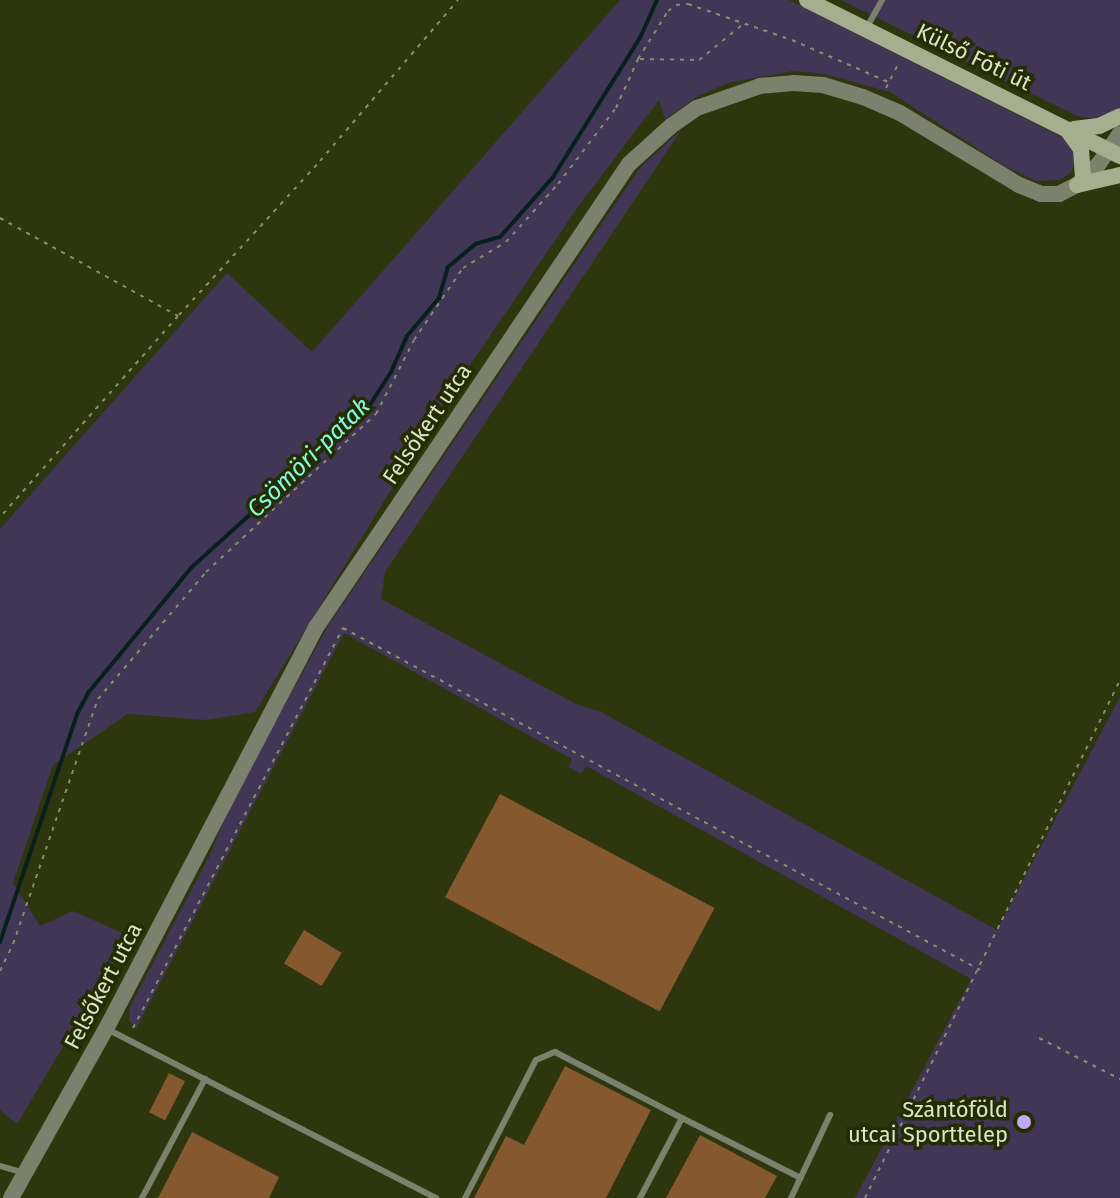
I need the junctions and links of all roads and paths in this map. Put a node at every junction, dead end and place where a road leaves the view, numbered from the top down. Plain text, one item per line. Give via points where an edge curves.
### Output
1 (458, 0) edge
2 (807, 0) edge
3 (882, 0) edge
4 (743, 24) junction
5 (866, 29) junction
6 (905, 49) junction
7 (638, 59) junction
8 (888, 82) junction
9 (880, 105) junction
10 (1120, 116) edge
11 (1067, 126) junction
12 (1120, 134) edge
13 (1115, 153) edge
14 (1120, 175) edge
15 (1080, 183) junction
16 (0, 218) edge
17 (178, 316) junction
18 (0, 517) edge
19 (1120, 680) edge
20 (980, 970) junction
21 (0, 971) edge
22 (106, 1029) junction
23 (127, 1038) junction
24 (1039, 1038) dead end
25 (205, 1079) junction
26 (1120, 1079) edge
27 (830, 1115) dead end
28 (682, 1118) junction
29 (0, 1166) edge
30 (24, 1173) junction
31 (801, 1178) junction
32 (11, 1198) edge
33 (142, 1198) edge
34 (436, 1198) edge
35 (465, 1198) edge
36 (640, 1198) edge
37 (791, 1198) edge
38 (865, 1198) edge

1 - 17 path
2 - 5 main road, Külső Fóti út
3 - 5 lane
4 - 7 path via 699,60
4 - 7 path via 688,4 676,5
4 - 8 path
5 - 6 main road, Külső Fóti út
6 - 8 path
6 - 11 main road, Külső Fóti út
7 - 21 path via 616,108 558,184 506,242 463,268 414,340 376,414 206,572 98,699
8 - 9 path
9 - 15 street, Felsőkert utca via 1029,191 1052,195
9 - 22 street, Felsőkert utca via 823,85 760,86 697,108 629,164 317,626
10 - 11 main road via 1099,126
11 - 13 main road, Külső Fóti út
11 - 15 main road via 1081,149
12 - 13 street
13 - 15 street
14 - 15 main road
16 - 17 path
17 - 18 path
19 - 20 path
20 - 23 path via 343,628
20 - 38 path
22 - 23 lane
22 - 30 street, Felsőkert utca
23 - 25 lane
24 - 26 path
25 - 33 lane
25 - 34 lane
27 - 31 lane
28 - 31 lane
28 - 35 lane via 555,1052 544,1055 536,1060
28 - 36 lane
29 - 30 lane
30 - 32 street, Felsőkert utca
31 - 37 lane

